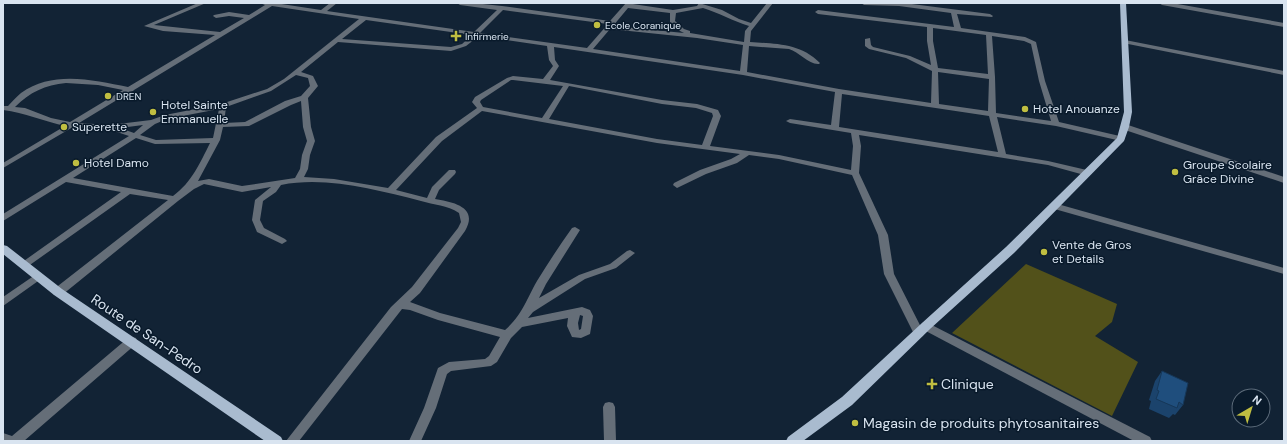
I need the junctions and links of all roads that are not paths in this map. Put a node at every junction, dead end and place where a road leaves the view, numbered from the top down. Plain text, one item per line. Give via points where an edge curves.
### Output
1 (203, 3) edge
2 (263, 3) edge
3 (334, 3) edge
4 (460, 3) edge
5 (696, 3) edge
6 (770, 3) edge
7 (864, 3) edge
8 (1123, 3) edge
9 (1162, 3) edge
10 (272, 4) junction
11 (628, 4) edge
12 (725, 5) dead end
13 (704, 6) junction
14 (502, 8) junction
15 (720, 11) junction
16 (321, 12) junction
17 (673, 12) junction
18 (818, 12) dead end
19 (954, 12) junction
20 (216, 16) dead end
21 (250, 16) junction
22 (990, 16) dead end
23 (364, 18) junction
24 (610, 25) junction
25 (753, 25) junction
26 (930, 26) junction
27 (1284, 26) edge
28 (958, 29) junction
29 (222, 34) junction
30 (477, 34) junction
31 (989, 34) junction
32 (697, 36) junction
33 (868, 39) dead end
34 (335, 40) junction
35 (1125, 42) junction
36 (746, 44) junction
37 (550, 45) junction
38 (588, 51) junction
39 (817, 64) dead end
40 (935, 70) junction
41 (295, 73) junction
42 (744, 73) junction
43 (1284, 73) edge
44 (992, 77) junction
45 (545, 82) junction
46 (567, 84) junction
47 (131, 90) junction
48 (838, 91) junction
49 (304, 98) junction
50 (223, 106) junction
51 (935, 106) junction
52 (6, 108) edge
53 (481, 109) junction
54 (992, 113) junction
55 (790, 120) dead end
56 (544, 121) junction
57 (152, 122) junction
58 (1056, 124) junction
59 (73, 125) junction
60 (220, 125) junction
61 (109, 127) junction
62 (1125, 127) junction
63 (835, 128) junction
64 (854, 132) junction
65 (134, 136) junction
66 (1121, 139) junction
67 (216, 140) junction
68 (705, 147) junction
69 (749, 152) junction
70 (1003, 156) junction
71 (3, 166) edge
72 (200, 171) junction
73 (452, 172) dead end
74 (855, 173) junction
75 (1088, 173) junction
76 (64, 179) junction
77 (298, 180) junction
78 (1284, 180) edge
79 (208, 181) junction
80 (278, 183) junction
81 (677, 185) dead end
82 (189, 189) junction
83 (128, 191) junction
84 (390, 191) junction
85 (175, 199) junction
86 (430, 201) junction
87 (1054, 206) junction
88 (3, 218) edge
89 (575, 230) dead end
90 (282, 241) dead end
91 (3, 249) edge
92 (630, 253) dead end
93 (24, 264) junction
94 (1284, 271) edge
95 (38, 277) junction
96 (58, 292) junction
97 (3, 302) edge
98 (400, 305) junction
99 (530, 309) junction
100 (576, 312) dead end
101 (519, 324) junction
102 (922, 329) junction
103 (507, 335) junction
104 (132, 341) junction
105 (608, 407) dead end
106 (3, 438) edge
107 (9, 441) edge
108 (15, 441) edge
109 (276, 441) edge
110 (292, 441) edge
111 (414, 441) edge
112 (610, 441) edge
113 (793, 441) edge
114 (1146, 441) edge

1 - 29 street via 147,26
2 - 10 street
3 - 16 street
4 - 14 street
5 - 13 street
6 - 25 street
7 - 19 street via 899,4
8 - 35 main road
9 - 27 street
10 - 16 street
10 - 21 street
11 - 17 street
11 - 24 street
12 - 15 street
13 - 15 street
13 - 17 street
14 - 24 street
14 - 30 street
15 - 25 street
16 - 23 street
17 - 32 street via 672,21 682,30
18 - 26 street
19 - 22 street
19 - 28 street
20 - 21 street
21 - 29 street
23 - 30 street
23 - 34 street
24 - 32 street
24 - 38 street
25 - 36 street via 748,31
26 - 28 street
26 - 40 street
28 - 31 street
29 - 47 street
30 - 34 street via 464,45 451,49
30 - 37 street
31 - 44 street
31 - 58 street via 1025,39 1034,43 1042,81
32 - 36 street
33 - 40 street via 867,44 872,48 908,58
34 - 41 street
35 - 43 street
35 - 62 main road via 1128,112
36 - 39 street via 789,47
36 - 42 street
37 - 38 street
37 - 45 street via 552,60 556,66
38 - 42 street
40 - 44 street
40 - 51 street
41 - 49 street via 309,75 314,82 312,90
41 - 50 street via 269,90
42 - 48 street
44 - 54 street
45 - 46 street
45 - 53 street via 509,79 478,99 476,102
46 - 56 street
46 - 68 street via 710,109 717,116
47 - 52 street via 69,80 49,82 24,94
47 - 59 street
48 - 51 street
48 - 63 street
49 - 60 street via 246,124
49 - 77 street via 311,141 304,169
50 - 57 street via 165,117
50 - 60 street
51 - 54 street
52 - 59 street
53 - 56 street
53 - 84 street via 439,139
54 - 58 street
54 - 70 street
55 - 63 street
56 - 68 street
57 - 61 street
57 - 65 street
58 - 66 street
59 - 61 street
59 - 71 street
60 - 67 street
61 - 65 street
62 - 66 main road
62 - 78 street
63 - 64 street
64 - 70 street
64 - 74 street via 857,146
65 - 67 street via 155,142
65 - 76 street
66 - 75 main road
67 - 72 street
68 - 69 street
69 - 74 street
69 - 81 street
70 - 75 street
72 - 79 street
72 - 82 street
73 - 86 street via 435,189
74 - 102 street via 883,235 889,274
75 - 87 main road
76 - 83 street
76 - 88 street
77 - 80 street
77 - 84 street via 340,182
79 - 80 street via 237,189
79 - 82 street
80 - 90 street via 260,200 256,220 260,230
82 - 85 street
83 - 85 street
83 - 93 street
84 - 86 street
85 - 96 street
86 - 98 street via 453,206 462,211 466,220 416,290
87 - 94 street
87 - 102 main road via 1010,250
89 - 99 street via 541,283
91 - 93 main road, Route de San-Pedro
92 - 99 street via 613,266 582,277
93 - 95 main road, Route de San-Pedro
95 - 96 main road, Route de San-Pedro
95 - 97 street
96 - 104 main road, Route de San-Pedro
98 - 103 street via 411,306
98 - 110 street
99 - 101 street
100 - 101 street
101 - 103 street
102 - 113 main road via 847,401
102 - 114 street
103 - 111 street via 490,362 449,367 442,371 430,408
104 - 108 street
104 - 109 main road, Route de San-Pedro
105 - 112 street
106 - 107 street

